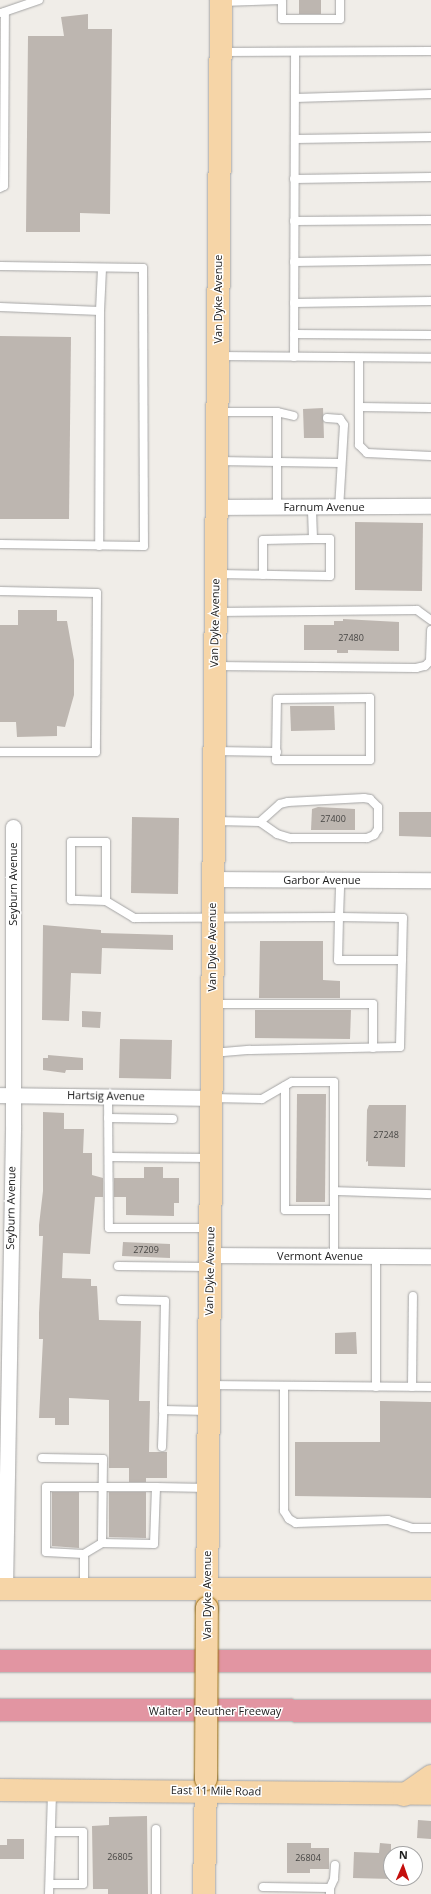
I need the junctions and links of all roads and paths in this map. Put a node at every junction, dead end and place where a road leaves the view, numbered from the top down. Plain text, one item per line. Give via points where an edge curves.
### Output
1 (39, 0) edge
2 (340, 0) edge
3 (221, 1) edge
4 (282, 1) edge
5 (3, 13) edge
6 (431, 51) edge
7 (219, 52) junction
8 (295, 52) junction
9 (431, 94) edge
10 (295, 98) junction
11 (431, 137) edge
12 (295, 139) junction
13 (431, 177) edge
14 (294, 179) junction
15 (0, 188) edge
16 (431, 220) edge
17 (294, 221) junction
18 (431, 260) edge
19 (294, 262) junction
20 (0, 266) edge
21 (102, 268) junction
22 (431, 301) edge
23 (294, 303) junction
24 (0, 307) edge
25 (100, 311) junction
26 (294, 334) junction
27 (431, 334) edge
28 (218, 356) junction
29 (294, 357) junction
30 (358, 358) junction
31 (431, 358) edge
32 (359, 407) junction
33 (431, 408) edge
34 (217, 412) junction
35 (277, 412) junction
36 (294, 416) dead end
37 (327, 418) dead end
38 (431, 456) edge
39 (217, 462) junction
40 (277, 462) junction
41 (340, 463) junction
42 (431, 506) edge
43 (216, 507) junction
44 (277, 507) junction
45 (312, 508) junction
46 (339, 508) junction
47 (313, 539) junction
48 (0, 544) edge
49 (99, 546) junction
50 (216, 574) junction
51 (263, 575) junction
52 (0, 591) edge
53 (215, 612) junction
54 (431, 620) edge
55 (431, 630) edge
56 (215, 666) junction
57 (214, 751) junction
58 (0, 752) edge
59 (276, 752) junction
60 (213, 821) junction
61 (260, 822) junction
62 (13, 827) dead end
63 (212, 879) junction
64 (340, 880) junction
65 (431, 880) edge
66 (106, 901) junction
67 (339, 917) junction
68 (212, 918) junction
69 (402, 960) junction
70 (212, 1004) junction
71 (373, 1048) junction
72 (212, 1053) junction
73 (285, 1086) junction
74 (6, 1095) edge
75 (108, 1096) junction
76 (211, 1098) junction
77 (108, 1118) junction
78 (173, 1119) dead end
79 (109, 1157) junction
80 (211, 1158) junction
81 (334, 1192) junction
82 (430, 1194) dead end
83 (334, 1210) junction
84 (210, 1228) junction
85 (334, 1256) junction
86 (376, 1256) junction
87 (431, 1256) edge
88 (210, 1261) junction
89 (118, 1266) dead end
90 (413, 1296) dead end
91 (121, 1300) dead end
92 (209, 1385) junction
93 (284, 1386) junction
94 (376, 1387) junction
95 (412, 1387) junction
96 (431, 1387) edge
97 (163, 1410) junction
98 (209, 1411) junction
99 (162, 1447) dead end
100 (42, 1458) dead end
101 (103, 1487) junction
102 (156, 1487) junction
103 (208, 1488) junction
104 (146, 1497) dead end
105 (155, 1497) junction
106 (146, 1509) dead end
107 (155, 1510) junction
108 (146, 1521) dead end
109 (155, 1521) junction
110 (431, 1528) edge
111 (146, 1532) dead end
112 (155, 1532) junction
113 (102, 1543) junction
114 (84, 1554) junction
115 (84, 1588) junction
116 (2, 1589) edge
117 (426, 1592) edge
118 (207, 1598) junction
119 (0, 1661) edge
120 (431, 1661) edge
121 (0, 1710) edge
122 (431, 1711) edge
123 (429, 1784) edge
124 (206, 1785) junction
125 (0, 1790) edge
126 (52, 1790) junction
127 (156, 1829) dead end
128 (51, 1832) junction
129 (335, 1865) dead end
130 (50, 1884) junction
131 (263, 1887) dead end
132 (330, 1891) edge
133 (49, 1894) edge
134 (156, 1894) edge
135 (204, 1894) edge

1 - 5 lane
2 - 4 lane via 340,19 282,19
3 - 4 lane
3 - 7 main road, Van Dyke Avenue
5 - 15 lane via 4,186
6 - 8 lane
7 - 8 lane
7 - 28 main road, Van Dyke Avenue
8 - 10 lane
9 - 10 lane
10 - 12 lane
11 - 12 lane
12 - 14 lane
13 - 14 lane
14 - 17 lane
16 - 17 lane
17 - 19 lane
18 - 19 lane
19 - 23 lane
20 - 21 lane
21 - 25 lane
21 - 49 lane via 143,268 144,546
22 - 23 lane
23 - 26 lane
24 - 25 lane
25 - 49 lane
26 - 27 lane
26 - 29 lane
28 - 29 lane
28 - 34 main road, Van Dyke Avenue
29 - 30 lane
30 - 31 lane
30 - 32 lane
32 - 33 lane
32 - 38 lane via 359,445 367,453
34 - 35 lane
34 - 39 main road, Van Dyke Avenue
35 - 36 lane
35 - 40 lane
37 - 41 lane via 340,419 344,425
39 - 40 lane
39 - 43 main road, Van Dyke Avenue
40 - 41 lane
40 - 44 lane
41 - 46 lane
42 - 46 street, Farnum Avenue
43 - 44 street, Farnum Avenue
43 - 50 main road, Van Dyke Avenue
44 - 45 street, Farnum Avenue
45 - 46 street, Farnum Avenue
45 - 47 lane
47 - 51 lane via 264,540
47 - 51 lane via 330,539 330,576
48 - 49 lane
50 - 51 lane
50 - 53 main road, Van Dyke Avenue
52 - 58 lane via 97,593 97,601 96,752
53 - 54 lane via 416,610
53 - 56 main road, Van Dyke Avenue
55 - 56 lane via 430,661 425,666 416,668
56 - 57 main road, Van Dyke Avenue
57 - 59 lane
57 - 60 main road, Van Dyke Avenue
59 - 59 lane via 276,760 370,760 370,698 277,699
60 - 61 lane
60 - 63 main road, Van Dyke Avenue
61 - 61 lane via 277,834 290,838 367,838 374,835 378,829 378,807 370,799 364,798 288,802 280,804
62 - 74 street, Seyburn Avenue
63 - 64 street, Garbor Avenue
63 - 68 main road, Van Dyke Avenue
64 - 65 street, Garbor Avenue
64 - 67 lane
66 - 66 lane via 106,842 71,842 71,900
66 - 68 lane via 134,918
67 - 68 lane
67 - 69 lane via 403,918
67 - 69 lane via 338,960
68 - 70 main road, Van Dyke Avenue
69 - 71 lane via 400,1047
70 - 71 lane via 373,1004
70 - 72 main road, Van Dyke Avenue
71 - 72 lane
72 - 76 main road, Van Dyke Avenue
73 - 76 lane via 262,1099
73 - 81 lane via 292,1082 334,1082
73 - 83 lane via 285,1210
74 - 75 street, Hartsig Avenue
74 - 116 street, Seyburn Avenue
75 - 76 street, Hartsig Avenue
75 - 77 lane
76 - 80 main road, Van Dyke Avenue
77 - 78 lane
77 - 79 lane
79 - 80 lane
79 - 84 lane via 109,1228
80 - 84 main road, Van Dyke Avenue
81 - 82 lane
81 - 83 lane
83 - 85 lane
84 - 88 main road, Van Dyke Avenue
85 - 86 street, Vermont Avenue
85 - 88 street, Vermont Avenue
86 - 87 street, Vermont Avenue
86 - 94 lane
88 - 89 lane
88 - 92 main road, Van Dyke Avenue
90 - 95 lane
91 - 97 lane via 165,1301
92 - 93 lane
92 - 98 main road, Van Dyke Avenue
93 - 94 lane
93 - 110 lane via 284,1511 290,1519 296,1523 388,1520 412,1528
94 - 95 lane
95 - 96 lane
97 - 98 lane
97 - 99 lane
98 - 103 main road, Van Dyke Avenue
100 - 101 lane via 102,1459
101 - 102 lane
101 - 113 lane via 106,1497 106,1531
101 - 114 lane via 46,1487 46,1552
102 - 103 lane
102 - 105 lane
103 - 118 main road, Van Dyke Avenue
104 - 105 lane
105 - 107 lane
106 - 107 lane
107 - 109 lane
108 - 109 lane
109 - 112 lane
111 - 112 lane
112 - 113 lane via 154,1544
113 - 114 lane
114 - 115 lane
115 - 116 main road
115 - 118 main road
117 - 118 main road
118 - 124 main road, Van Dyke Avenue, bridge
119 - 120 highway
121 - 122 highway, Walter P Reuther Freeway
123 - 124 main road, East 11 Mile Road via 404,1795
124 - 126 main road, East 11 Mile Road
124 - 135 main road, Van Dyke Avenue
125 - 126 main road, East 11 Mile Road
126 - 128 lane
127 - 134 lane
128 - 130 lane
128 - 130 lane via 83,1832 83,1884
129 - 132 lane
130 - 133 lane
131 - 132 lane

